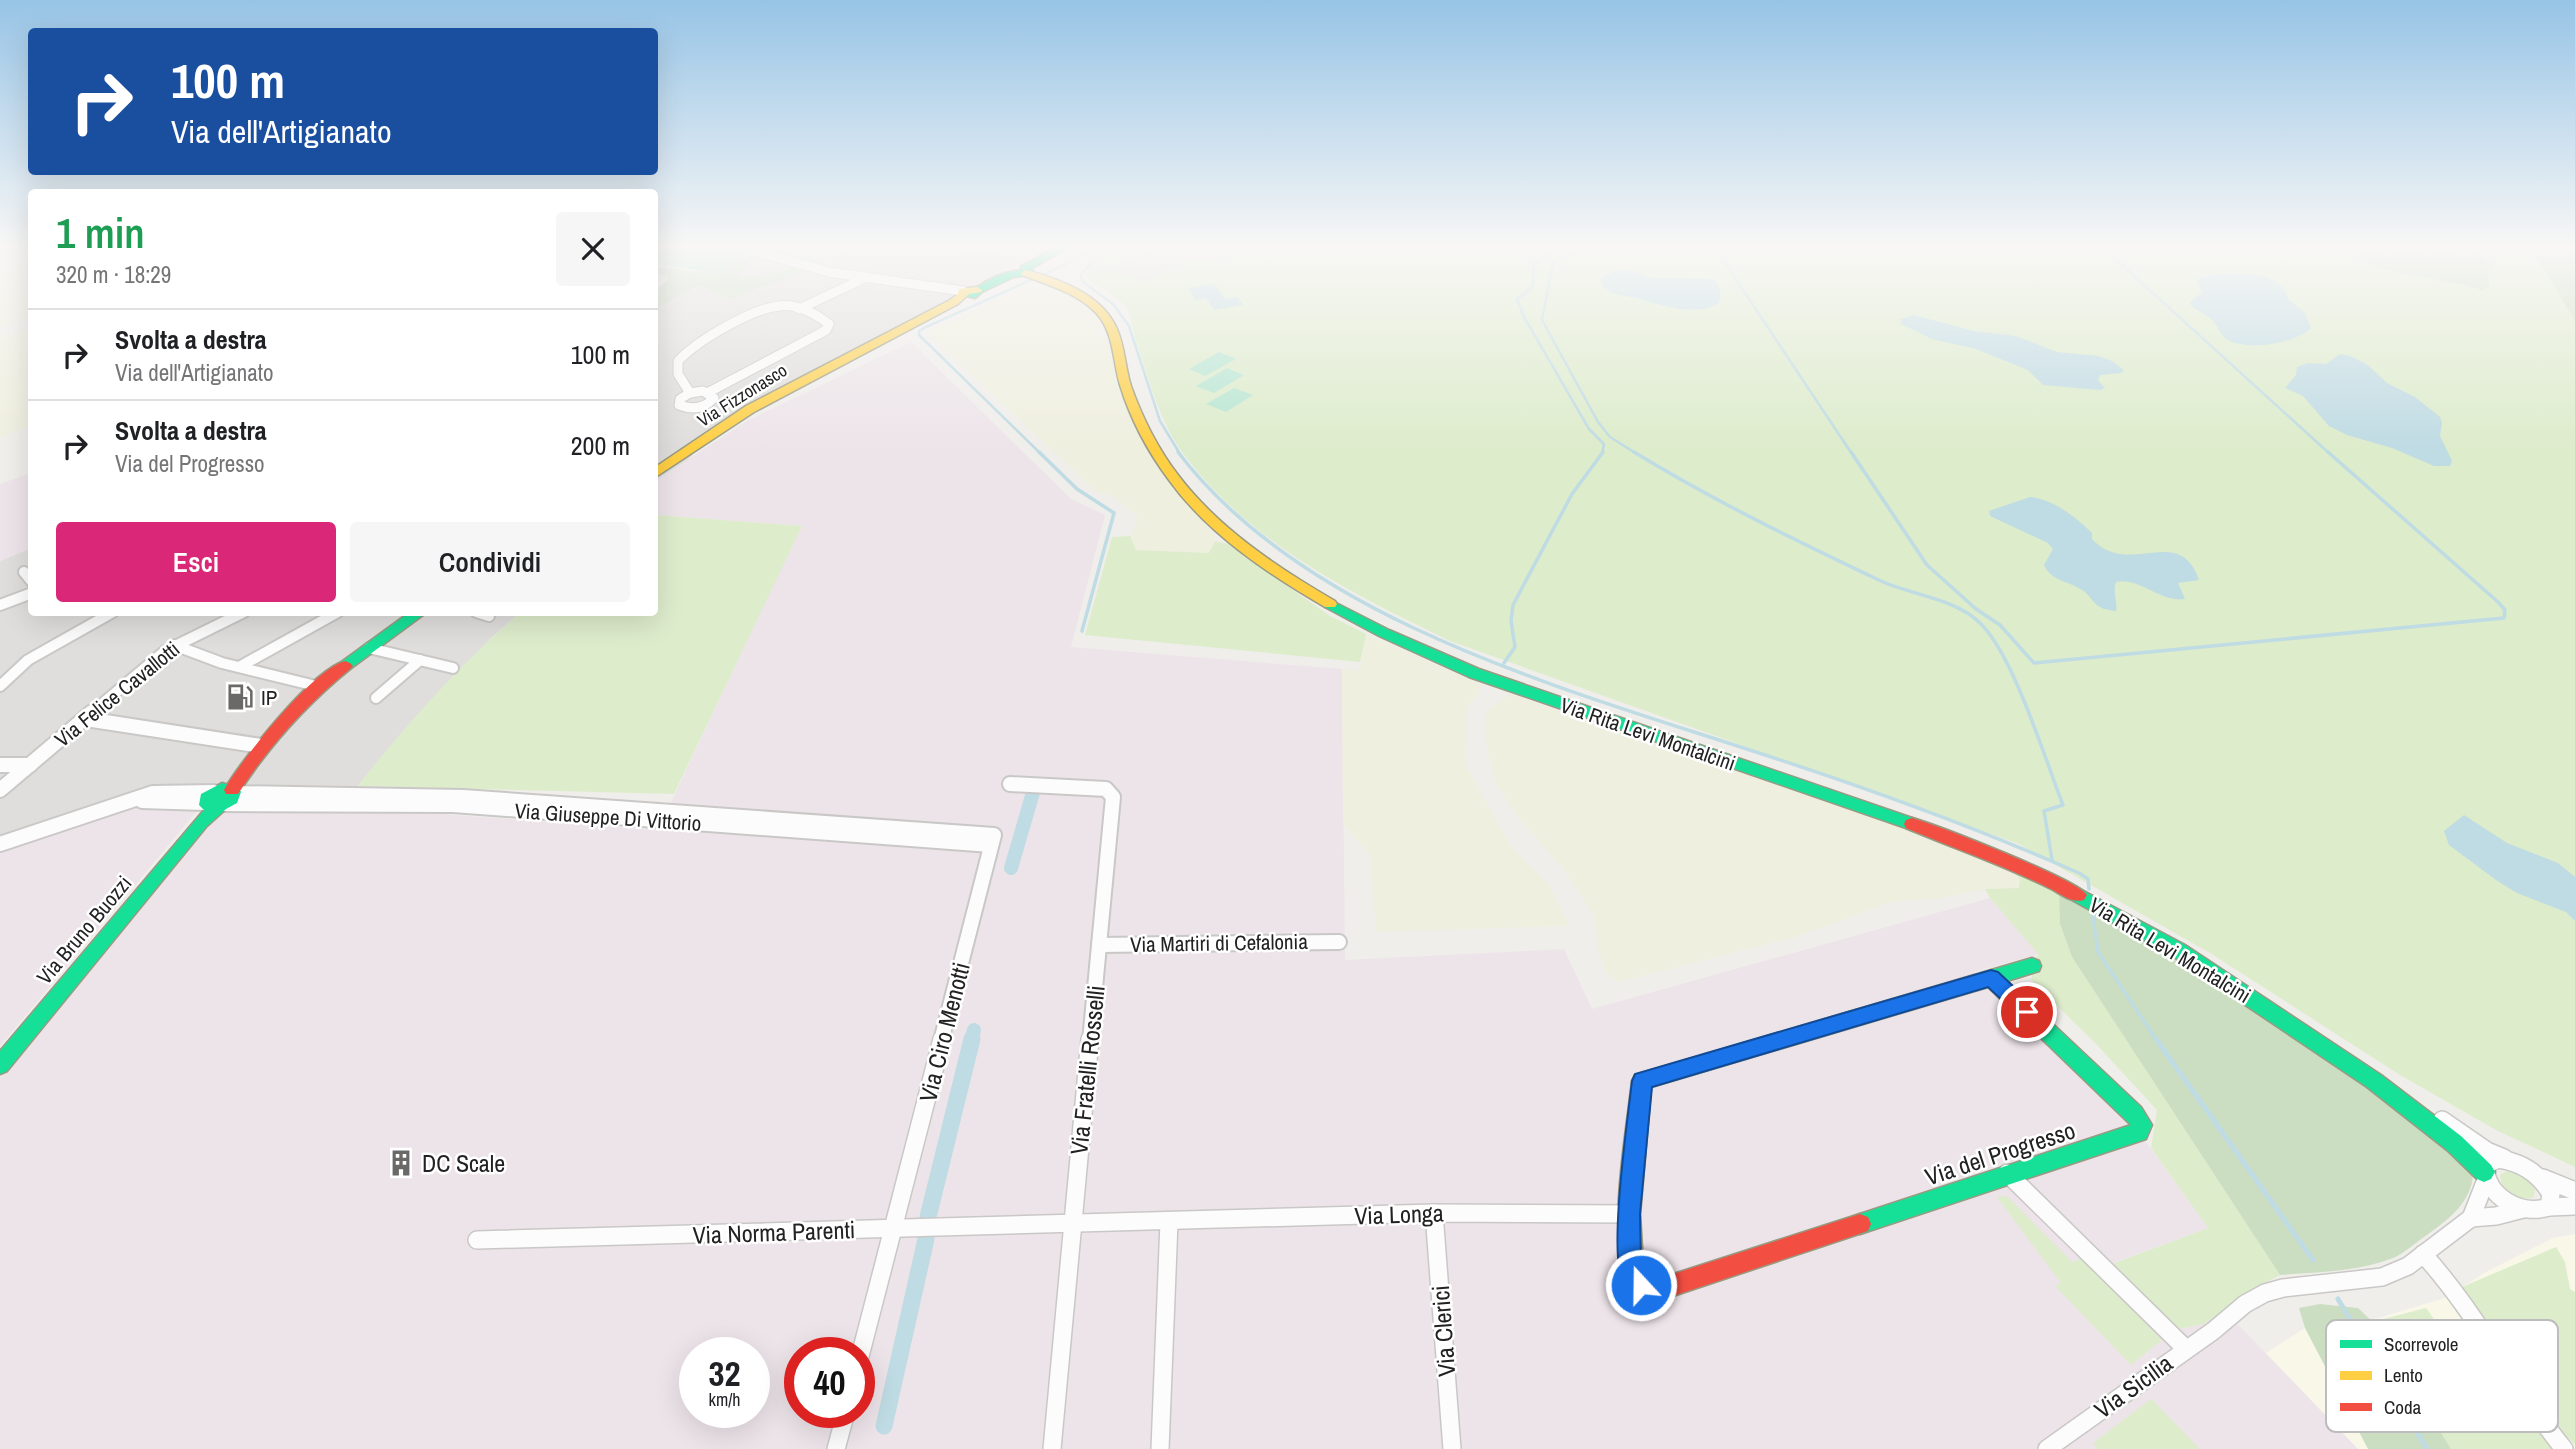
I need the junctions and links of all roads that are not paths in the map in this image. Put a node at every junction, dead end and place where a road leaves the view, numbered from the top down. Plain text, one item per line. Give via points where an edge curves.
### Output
1 (761, 313) edge
2 (807, 313) edge
3 (930, 313) edge
4 (1102, 313) edge
5 (709, 392) junction
6 (690, 393) junction
7 (658, 471) edge
8 (28, 595) edge
9 (0, 606) edge
10 (106, 616) edge
11 (236, 616) edge
12 (331, 616) edge
13 (414, 616) edge
14 (174, 645) junction
15 (369, 648) junction
16 (420, 660) junction
17 (239, 667) junction
18 (453, 668) dead end
19 (0, 686) edge
20 (317, 686) junction
21 (376, 698) dead end
22 (86, 719) junction
23 (261, 746) junction
24 (0, 765) edge
25 (30, 765) junction
26 (1010, 784) dead end
27 (0, 790) edge
28 (219, 798) junction
29 (993, 840) joint
30 (0, 844) edge
31 (1339, 942) dead end
32 (1099, 945) junction
33 (2032, 966) dead end
34 (1991, 978) junction
35 (0, 1065) edge
36 (2374, 1081) junction
37 (2508, 1160) junction
38 (2529, 1169) junction
39 (2007, 1173) junction
40 (2485, 1176) junction
41 (2575, 1191) edge
42 (2575, 1206) edge
43 (2549, 1207) junction
44 (2523, 1209) junction
45 (1434, 1213) junction
46 (1629, 1214) junction
47 (2471, 1218) junction
48 (1169, 1222) junction
49 (1072, 1223) junction
50 (893, 1229) junction
51 (477, 1240) dead end
52 (2423, 1254) junction
53 (2473, 1320) edge
54 (865, 1337) edge
55 (2186, 1349) junction
56 (842, 1428) edge
57 (2550, 1432) edge
58 (836, 1449) edge
59 (1052, 1449) edge
60 (1160, 1449) edge
61 (1452, 1449) edge
62 (2047, 1449) edge
63 (2564, 1449) edge

1 - 6 street via 681,356 677,369
2 - 5 street via 829,326
3 - 7 street, Via Fizzonasco via 750,409
4 - 36 street, Via Rita Levi Montalcini via 1111,328 1139,421 1159,457 1242,545 1321,599 1474,673 1938,833 2054,882 2178,950
5 - 6 street
5 - 6 street via 714,398 702,407 679,405
8 - 9 street
10 - 19 street via 28,660
11 - 14 street, Via Felice Cavallotti
12 - 17 street
13 - 15 street
14 - 17 street
14 - 22 street, Via Felice Cavallotti
15 - 16 street
15 - 20 street
16 - 18 street
16 - 21 street
17 - 20 street
20 - 23 street
22 - 23 street
22 - 25 street, Via Felice Cavallotti
23 - 28 street
24 - 25 street
25 - 27 street, Via Felice Cavallotti
26 - 32 street, Via Fratelli Rosselli via 1097,788 1111,793
28 - 29 street, Via Giuseppe Di Vittorio via 356,799
28 - 30 street, Via Giuseppe Di Vittorio via 131,801
28 - 35 street, Via Bruno Buozzi
29 - 50 street, Via Ciro Menotti
31 - 32 street, Via Martiri di Cefalonia
32 - 49 street, Via Fratelli Rosselli
33 - 34 street
34 - 39 street, Via del Progresso via 2134,1112 2142,1125 2140,1132 2129,1137
34 - 46 street via 1642,1081
36 - 37 street, Via Rita Levi Montalcini
36 - 40 street, Via Rita Levi Montalcini via 2454,1143
37 - 38 street, Via Rita Levi Montalcini
37 - 40 street via 2490,1161
38 - 41 street, Via Rita Levi Montalcini
38 - 43 street, Via Rita Levi Montalcini via 2551,1194
39 - 46 street, Via del Progresso via 1667,1287 1641,1285 1632,1276
39 - 55 street
40 - 44 street, Via Rita Levi Montalcini via 2501,1197
40 - 47 street
42 - 43 street
43 - 44 street
44 - 47 street
45 - 46 street, Via Longa
45 - 48 street, Via Longa
45 - 61 street, Via Clerici
47 - 52 street, Via Sicilia
48 - 49 street, Via Longa
48 - 60 street
49 - 50 street, Via Norma Parenti
49 - 59 street, Via Fratelli Rosselli
50 - 51 street, Via Norma Parenti
50 - 54 street
52 - 53 street
52 - 55 street, Via Sicilia via 2382,1277 2265,1293
55 - 62 street, Via Sicilia
56 - 58 street
57 - 63 street

